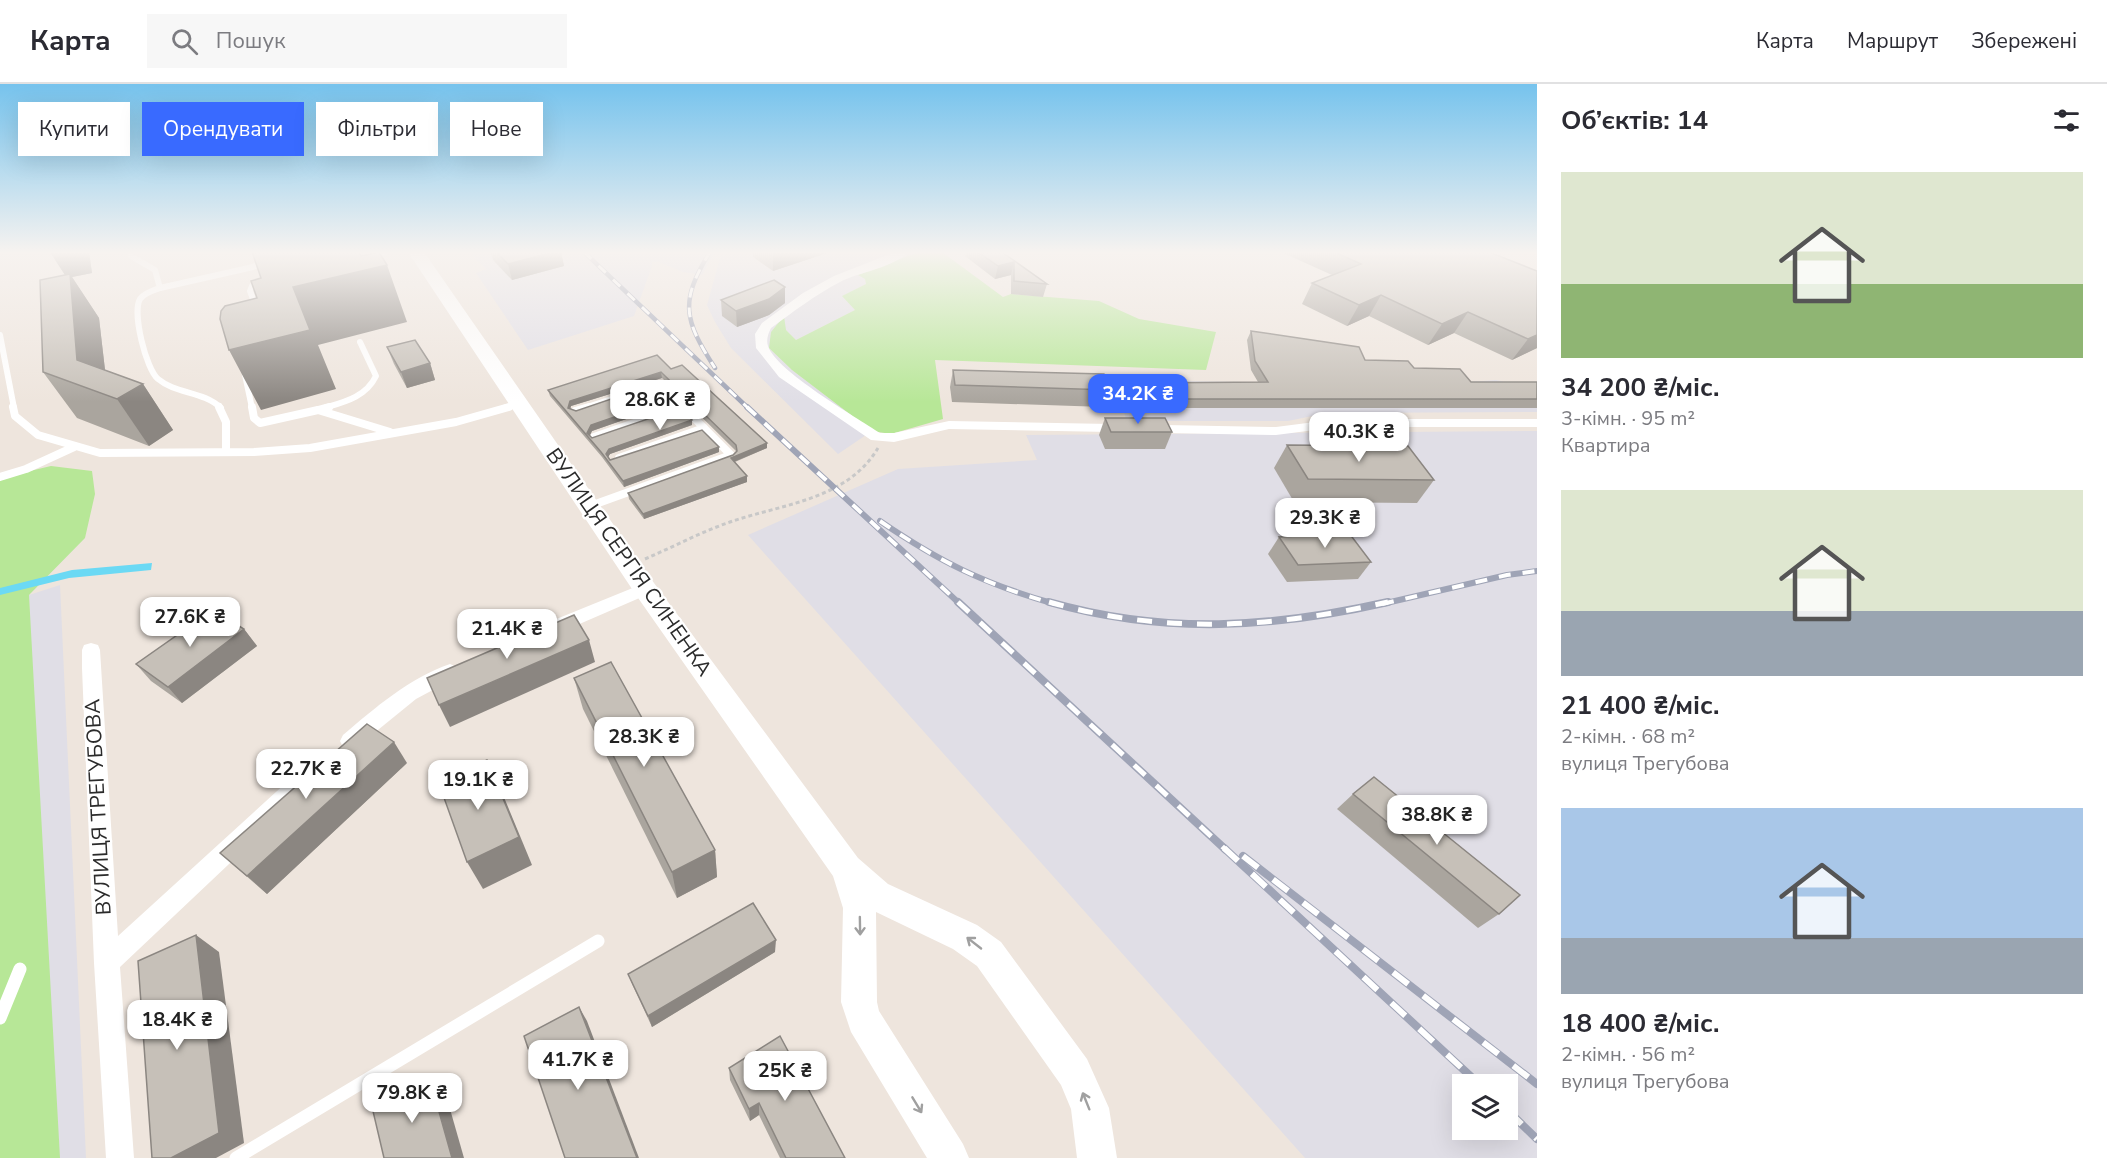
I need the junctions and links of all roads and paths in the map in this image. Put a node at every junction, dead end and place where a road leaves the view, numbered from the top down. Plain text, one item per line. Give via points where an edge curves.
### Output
1 (139, 302) edge
2 (255, 302) edge
3 (451, 302) edge
4 (799, 302) edge
5 (263, 322) edge
6 (0, 336) edge
7 (360, 342) dead end
8 (246, 367) edge
9 (521, 403) junction
10 (682, 406) junction
11 (318, 410) junction
12 (575, 411) edge
13 (1537, 423) edge
14 (704, 428) junction
15 (393, 433) junction
16 (594, 436) edge
17 (881, 438) junction
18 (74, 447) junction
19 (226, 452) junction
20 (613, 460) edge
21 (0, 477) edge
22 (590, 506) junction
23 (629, 565) junction
24 (645, 589) junction
25 (536, 635) edge
26 (91, 650) dead end
27 (471, 662) edge
28 (334, 755) edge
29 (307, 777) edge
30 (847, 869) junction
31 (598, 941) dead end
32 (106, 963) junction
33 (20, 969) dead end
34 (0, 1018) edge
35 (120, 1158) edge
36 (236, 1158) edge
37 (949, 1158) edge
38 (1097, 1158) edge

1 - 19 lane via 150,372 164,383 222,408
2 - 5 lane
3 - 9 street, ВУЛИЦЯ СЕРГІЯ СИНЕНКА
4 - 17 street via 766,326 760,340 762,348 784,374 869,434
6 - 18 lane via 15,417 38,435
7 - 11 lane via 376,376 375,382 361,394
8 - 11 lane via 254,417 260,423
9 - 15 lane via 456,422
9 - 22 street, ВУЛИЦЯ СЕРГІЯ СИНЕНКА
10 - 12 lane via 660,383
10 - 14 lane
10 - 16 lane
11 - 15 lane
13 - 17 street via 1338,423 1276,431 949,425
14 - 20 lane
14 - 22 lane via 730,454
15 - 19 lane via 310,448
17 - 23 path via 872,462 835,489 783,509 738,519
18 - 19 lane via 100,453
18 - 21 lane
22 - 23 street, ВУЛИЦЯ СЕРГІЯ СИНЕНКА
23 - 24 street, ВУЛИЦЯ СЕРГІЯ СИНЕНКА
24 - 25 street
24 - 30 street, ВУЛИЦЯ СЕРГІЯ СИНЕНКА
26 - 32 street, ВУЛИЦЯ ТРЕГУБОВА
27 - 28 street via 399,699
29 - 32 street, ВУЛИЦЯ ТРЕГУБОВА
30 -> 37 street, ВУЛИЦЯ СЕРГІЯ СИНЕНКА via 859,908 859,1002 864,1019
38 -> 30 street, ВУЛИЦЯ СЕРГІЯ СИНЕНКА via 1090,1108 1074,1072 988,954 965,937 876,895
31 - 36 lane
32 - 35 street, ВУЛИЦЯ ТРЕГУБОВА
33 - 34 lane

